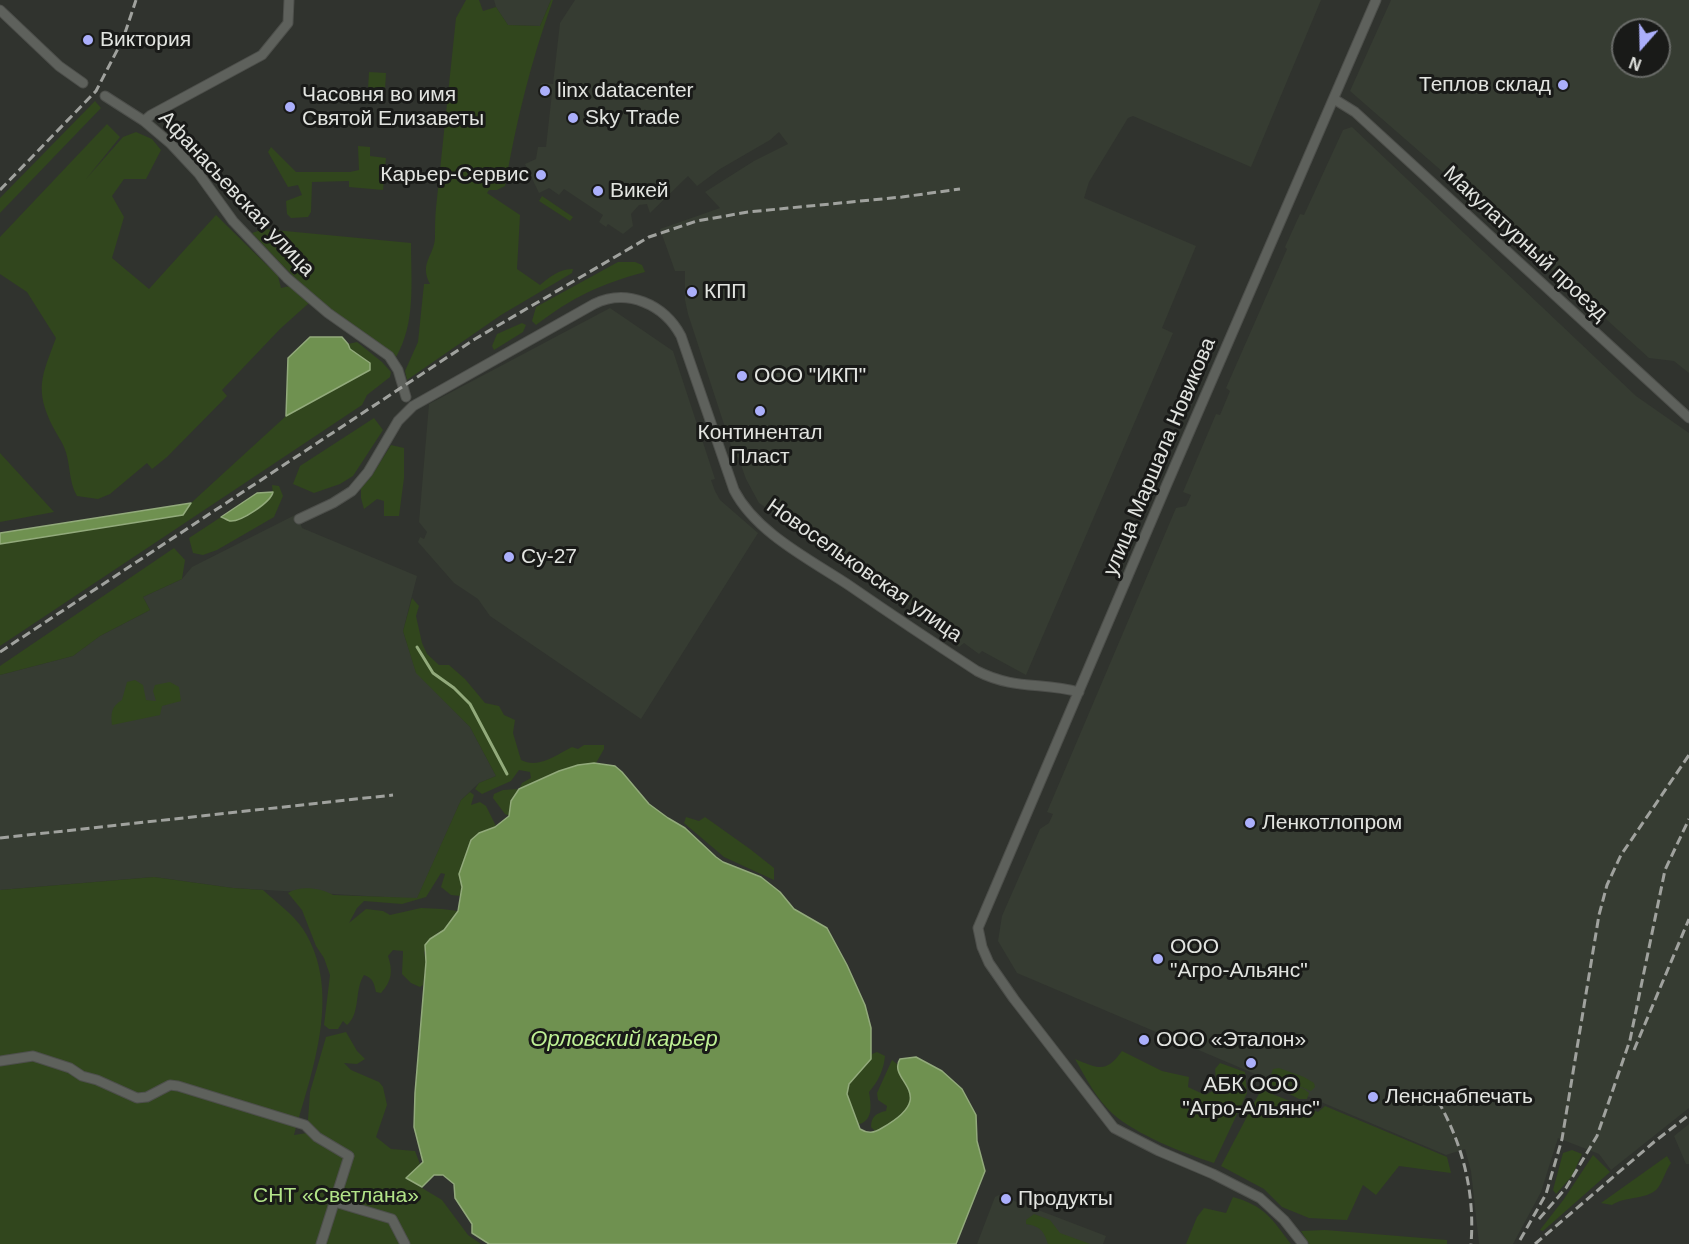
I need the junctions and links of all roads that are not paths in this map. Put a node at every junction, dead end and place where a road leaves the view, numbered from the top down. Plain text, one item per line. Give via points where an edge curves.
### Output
1 (289, 0) edge
2 (1376, 0) edge
3 (0, 10) edge
4 (82, 83) dead end
5 (105, 96) dead end
6 (1334, 99) junction
7 (144, 121) junction
8 (406, 398) dead end
9 (1689, 418) edge
10 (299, 519) dead end
11 (1079, 692) junction
12 (0, 1061) edge
13 (335, 1202) junction
14 (321, 1244) edge
15 (405, 1244) edge
16 (1303, 1244) edge

1 - 7 street via 288,22 262,55
2 - 6 street, улица Маршала Новикова
3 - 4 street
5 - 7 street, Афанасьевская улица
6 - 9 street, Макулатурный проезд via 1355,112
6 - 11 street, улица Маршала Новикова
7 - 8 street, Афанасьевская улица via 199,174 233,221 287,278 389,356 398,370
10 - 11 street, Новосельковская улица via 352,491 398,421 413,406 594,304 625,297 650,306 674,323 734,490 756,521 976,671 1012,684
11 - 16 street, улица Маршала Новикова via 978,928 982,947 1008,992 1114,1128 1260,1198
12 - 13 street via 33,1056 137,1098 170,1085 178,1086 304,1125 349,1156
13 - 14 street
13 - 15 street via 392,1219

